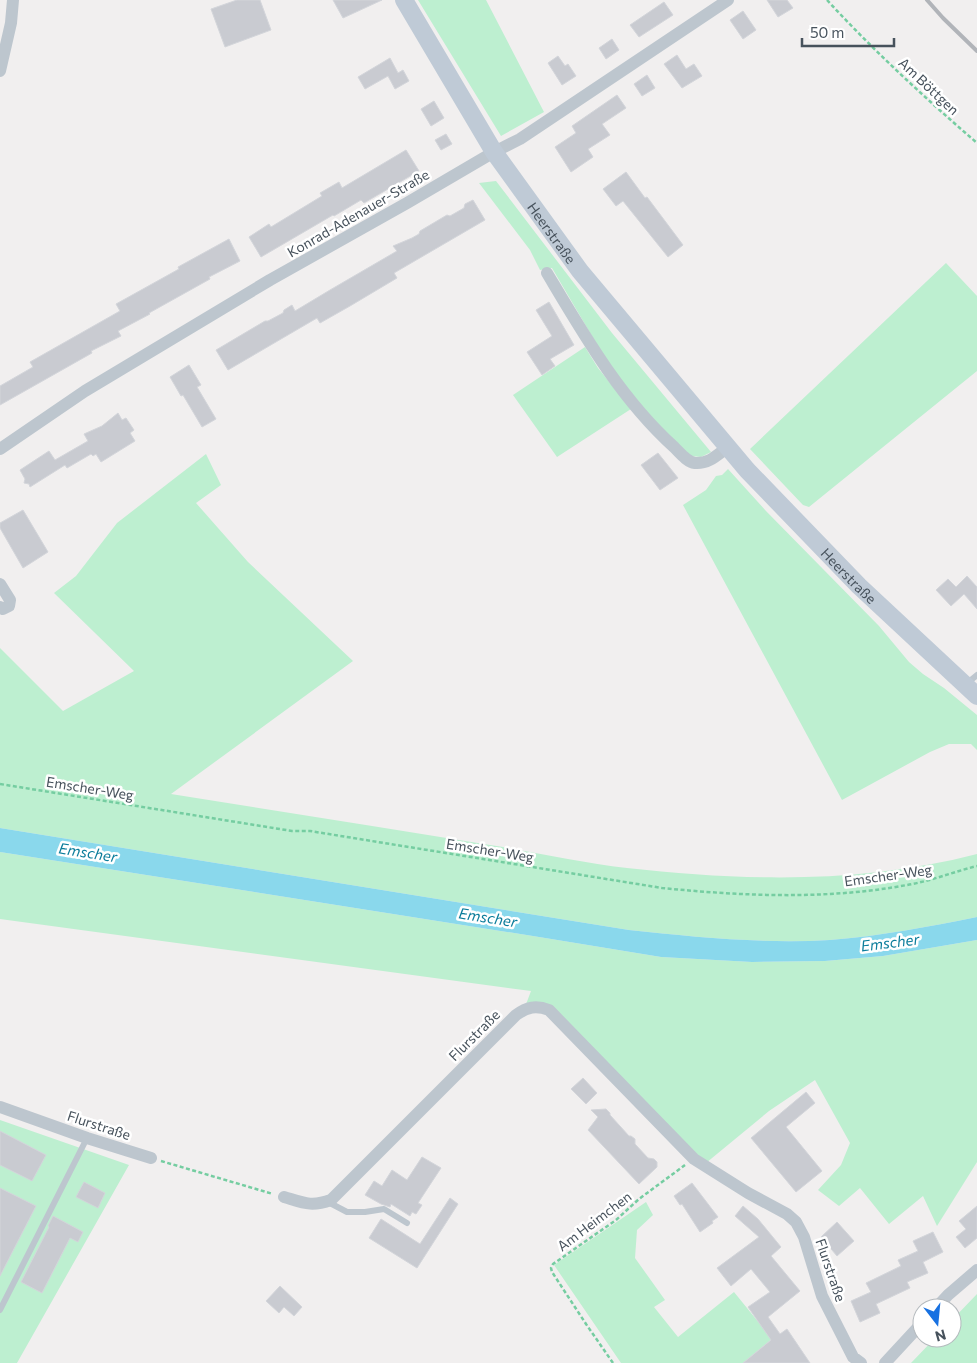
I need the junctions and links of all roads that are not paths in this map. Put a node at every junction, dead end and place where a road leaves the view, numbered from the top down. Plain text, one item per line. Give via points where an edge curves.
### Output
1 (13, 0) edge
2 (404, 0) edge
3 (728, 0) edge
4 (0, 71) edge
5 (494, 152) junction
6 (547, 273) dead end
7 (728, 447) junction
8 (0, 449) edge
9 (0, 584) edge
10 (0, 608) edge
11 (973, 686) edge
12 (0, 1107) edge
13 (87, 1138) junction
14 (151, 1158) road end
15 (284, 1197) road end
16 (326, 1201) junction
17 (407, 1223) dead end
18 (977, 1270) edge
19 (945, 1298) edge
20 (0, 1310) edge
21 (912, 1334) edge
22 (861, 1363) edge
23 (885, 1363) edge

1 - 4 street
2 - 5 main road, Heerstraße
3 - 5 street, Konrad-Adenauer-Straße via 520,139
5 - 7 main road, Heerstraße via 580,271
5 - 8 street, Konrad-Adenauer-Straße via 85,391
6 - 7 street, Heerstraße via 600,362 656,431 693,463 707,463
7 - 11 main road, Heerstraße via 858,586
9 - 10 street via 10,600 9,606
12 - 13 street, Flurstraße
13 - 14 street, Flurstraße
13 - 20 lane
15 - 16 street via 317,1205
16 - 17 lane via 347,1212 384,1209
16 - 22 street, Flurstraße via 331,1200 509,1022 525,1008 540,1006 549,1010 694,1159 796,1222 804,1237 822,1296 852,1357
18 - 19 street
21 - 23 street

